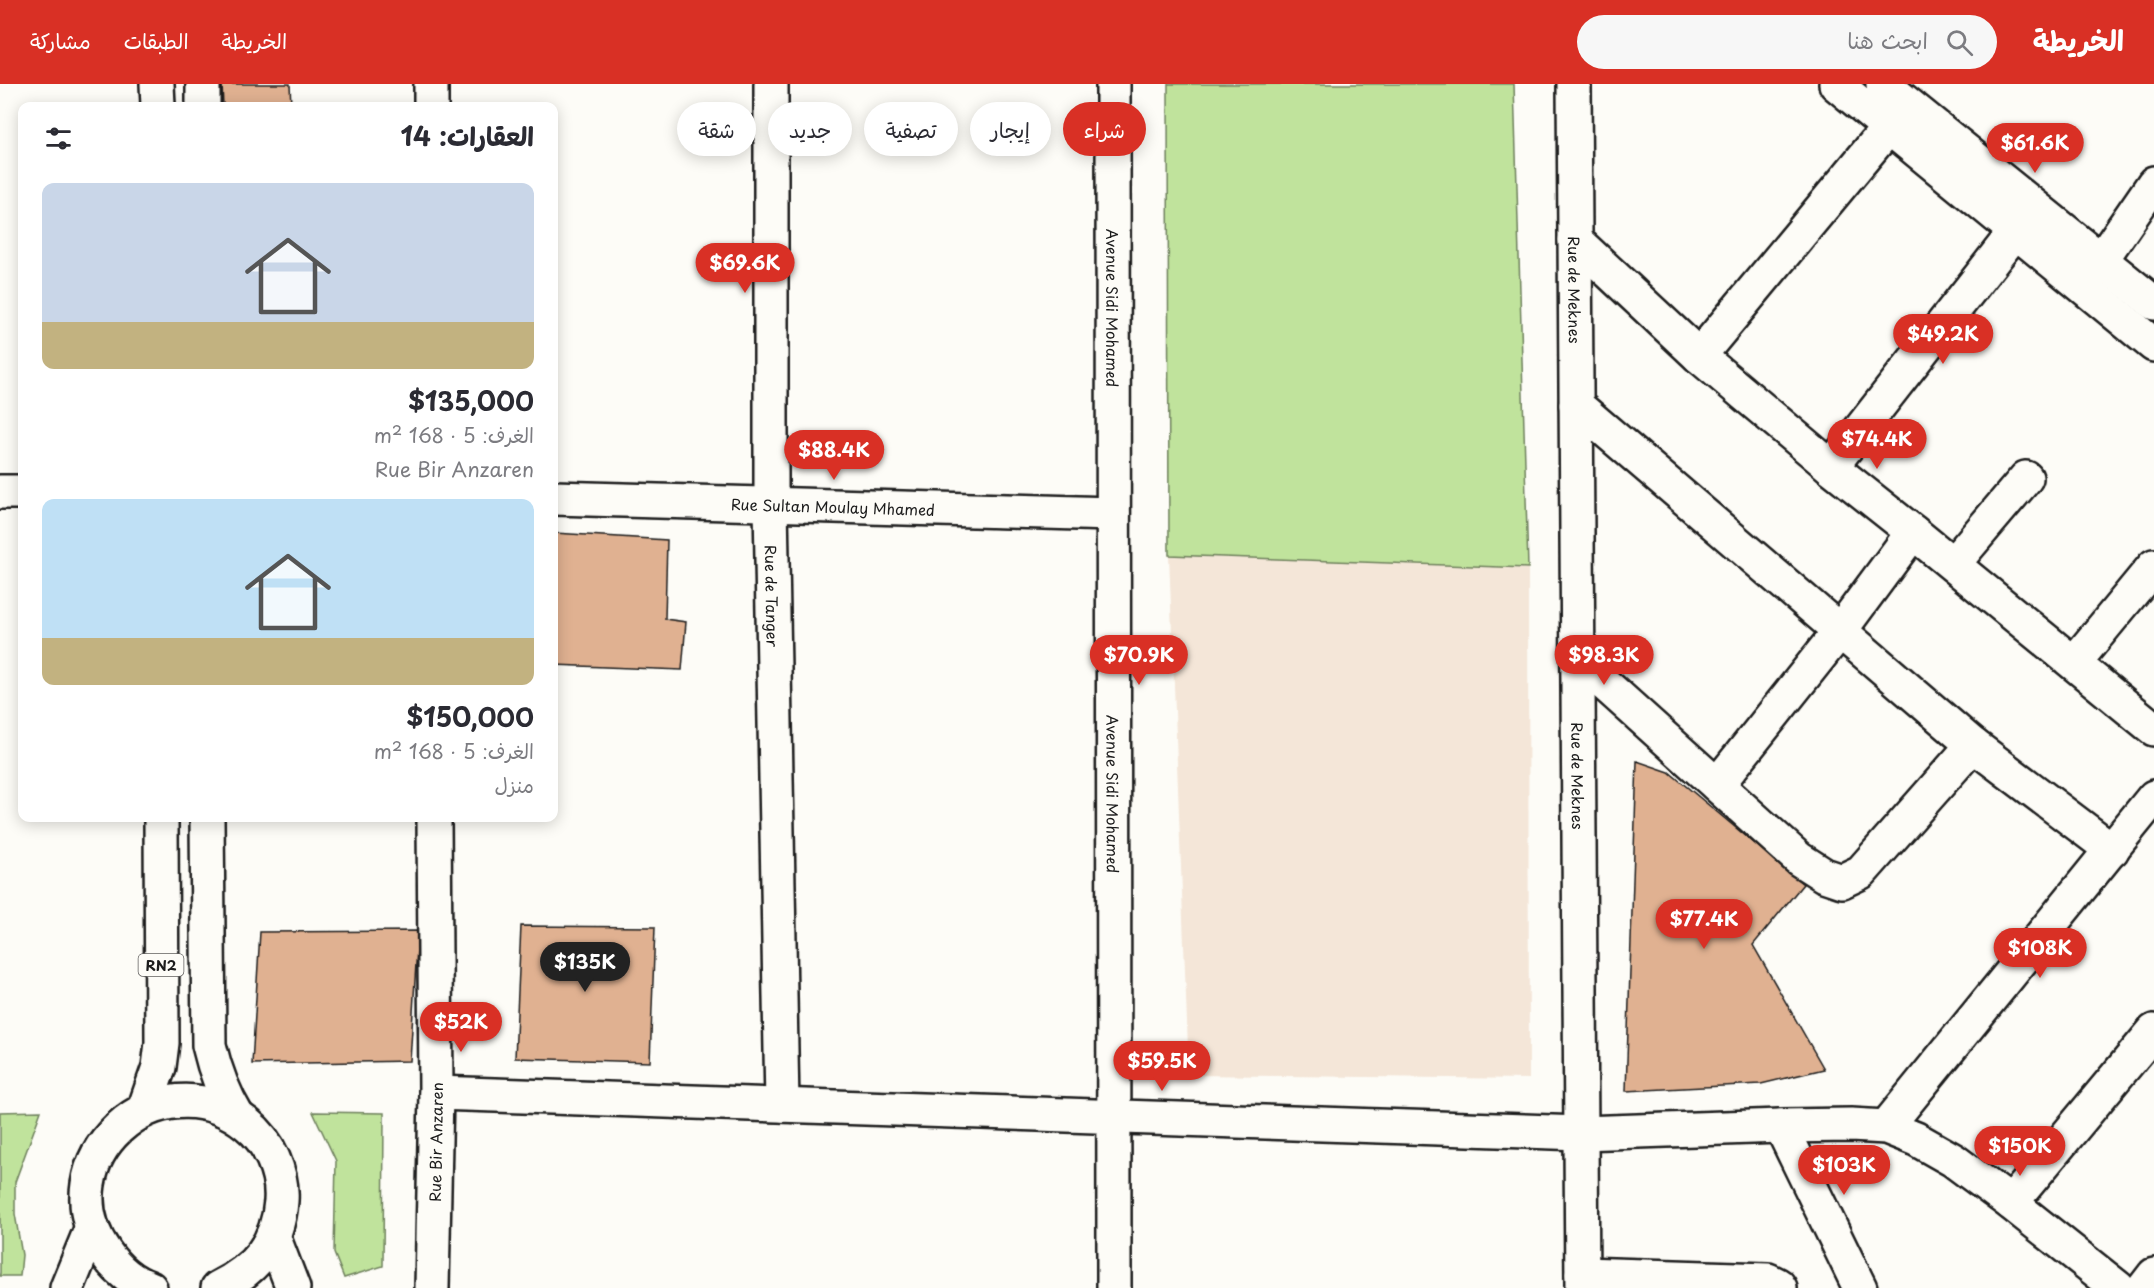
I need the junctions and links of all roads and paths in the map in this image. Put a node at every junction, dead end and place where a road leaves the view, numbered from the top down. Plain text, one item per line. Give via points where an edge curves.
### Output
1 (158, 84) edge
2 (203, 84) edge
3 (431, 84) edge
4 (771, 84) edge
5 (1113, 84) edge
6 (1574, 84) edge
7 (1836, 84) edge
8 (1883, 84) edge
9 (158, 102) edge
10 (203, 102) edge
11 (431, 102) edge
12 (1889, 128) junction
13 (2154, 183) edge
14 (2014, 232) junction
15 (1575, 240) junction
16 (2101, 260) junction
17 (2154, 303) edge
18 (2154, 345) edge
19 (1700, 356) junction
20 (1576, 405) junction
21 (1831, 467) junction
22 (2026, 478) dead end
23 (0, 492) edge
24 (18, 492) edge
25 (558, 498) edge
26 (771, 505) junction
27 (1113, 514) junction
28 (1913, 532) junction
29 (1953, 564) junction
30 (2154, 566) edge
31 (1839, 632) junction
32 (1578, 660) junction
33 (2074, 663) junction
34 (2154, 729) edge
35 (1973, 745) junction
36 (1717, 785) junction
37 (2154, 797) edge
38 (161, 822) edge
39 (207, 822) edge
40 (434, 822) edge
41 (2112, 850) junction
42 (2154, 1032) edge
43 (436, 1093) junction
44 (782, 1106) junction
45 (144, 1110) junction
46 (237, 1116) junction
47 (1114, 1116) junction
48 (1781, 1126) junction
49 (1886, 1127) junction
50 (1581, 1133) junction
51 (2012, 1203) junction
52 (92, 1227) junction
53 (273, 1236) junction
54 (2154, 1275) edge
55 (1582, 1281) edge
56 (67, 1288) edge
57 (150, 1288) edge
58 (219, 1288) edge
59 (293, 1288) edge
60 (432, 1288) edge
61 (1114, 1288) edge
62 (1780, 1288) edge
63 (1860, 1288) edge
64 (2118, 1288) edge
65 (2144, 1288) edge

1 - 9 main road
2 - 10 main road
3 - 11 main road
4 - 26 main road, Rue de Tanger
5 - 27 main road, Avenue Sidi Mohamed
6 - 15 main road, Rue de Meknes
7 - 12 main road
8 - 16 main road
12 - 14 main road
12 - 19 main road
13 - 16 main road
14 - 18 main road
14 - 21 main road
15 - 19 main road
15 - 20 main road, Rue de Meknes
16 - 17 main road
19 - 21 main road
20 - 31 main road
20 - 32 main road, Rue de Meknes
21 - 28 main road
22 - 29 main road
23 - 24 main road
25 - 26 main road, Rue Sultan Moulay Mhamed
26 - 27 main road, Rue Sultan Moulay Mhamed
26 - 44 main road, Rue de Tanger
27 - 47 main road, Avenue Sidi Mohamed
28 - 29 main road
28 - 31 main road
29 - 33 main road
30 - 33 main road
31 - 35 main road
31 - 36 main road
32 - 36 main road
32 - 50 main road, Rue de Meknes
33 - 34 main road
35 - 36 main road via 1861,872 1842,881 1799,859
35 - 41 main road
37 - 41 main road
38 - 45 main road, RN2 via 162,1043 159,1066
39 - 46 main road via 209,1045 214,1070
40 - 43 main road, Rue Bir Anzaren
41 - 49 main road
42 - 51 main road
43 - 44 main road
43 - 60 main road, Rue Bir Anzaren
44 - 47 main road
45 - 46 main road via 181,1101 201,1102
45 - 52 main road via 127,1120 100,1150 88,1187
46 - 53 main road via 264,1143 279,1179 279,1217
47 - 50 main road
47 - 61 main road, Avenue Sidi Mohamed
48 - 49 main road
48 - 50 main road
48 - 63 main road
49 - 51 main road via 1953,1160
50 - 55 main road, Rue de Meknes
51 - 64 main road
52 - 56 main road
52 - 57 main road via 111,1261
53 - 58 main road via 251,1268
53 - 59 main road
54 - 65 main road
55 - 62 main road via 1768,1280

